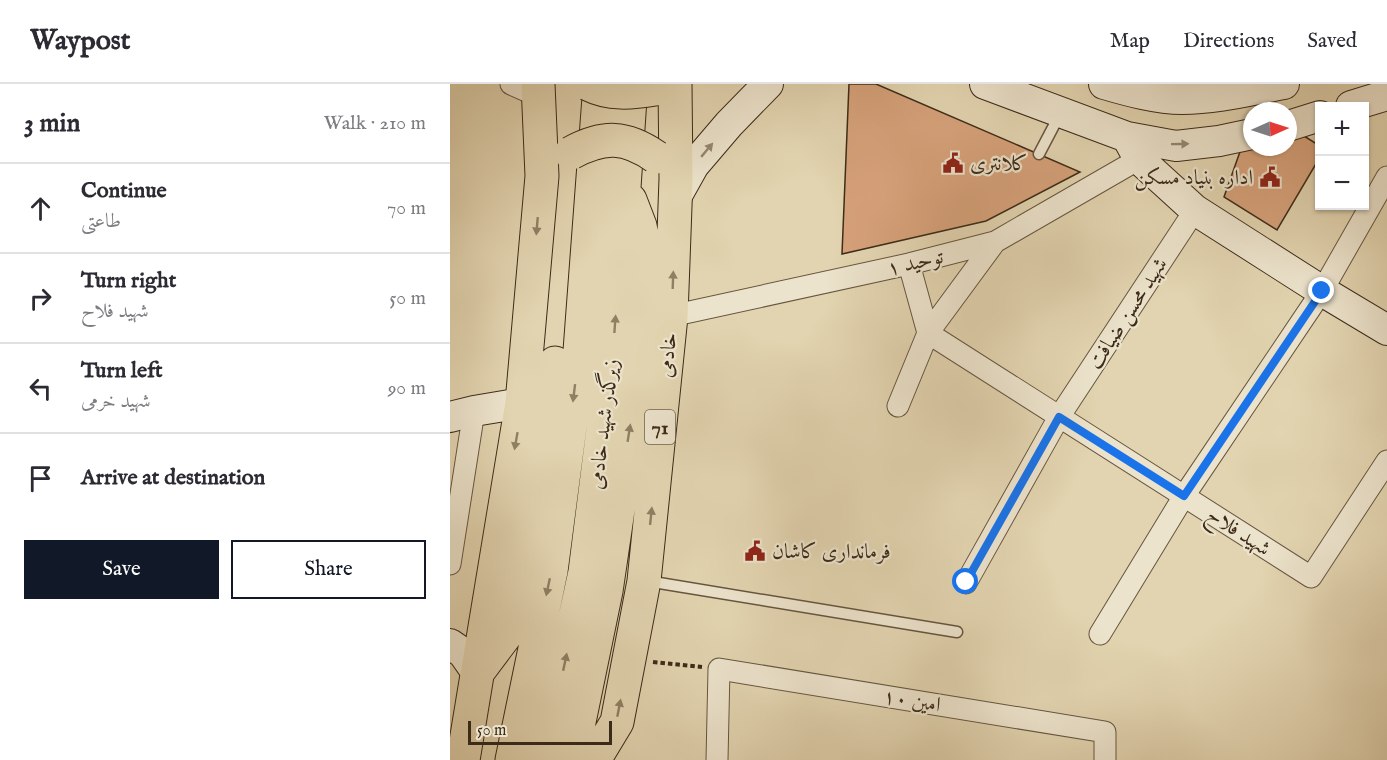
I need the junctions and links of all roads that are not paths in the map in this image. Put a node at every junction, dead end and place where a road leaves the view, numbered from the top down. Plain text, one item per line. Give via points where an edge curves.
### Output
1 (588, 84) edge
2 (600, 84) edge
3 (768, 84) edge
4 (985, 84) edge
5 (1104, 84) edge
6 (657, 85) edge
7 (1274, 85) edge
8 (529, 88) edge
9 (1162, 91) edge
10 (1387, 95) edge
11 (1364, 102) edge
12 (1062, 112) junction
13 (1315, 118) edge
14 (1297, 123) edge
15 (1243, 136) edge
16 (1133, 148) junction
17 (1039, 154) dead end
18 (542, 176) junction
19 (1387, 177) edge
20 (669, 179) junction
21 (609, 183) junction
22 (1195, 210) junction
23 (995, 242) junction
24 (909, 264) junction
25 (1322, 291) junction
26 (671, 316) junction
27 (1387, 330) edge
28 (928, 333) junction
29 (522, 403) junction
30 (898, 406) dead end
31 (462, 414) edge
32 (1059, 417) junction
33 (1387, 461) edge
34 (1184, 496) junction
35 (450, 564) edge
36 (644, 580) junction
37 (966, 582) dead end
38 (957, 632) dead end
39 (1100, 634) dead end
40 (450, 644) edge
41 (477, 673) junction
42 (463, 760) edge
43 (512, 760) edge
44 (544, 760) edge
45 (575, 760) edge
46 (594, 760) edge
47 (717, 760) edge
48 (1105, 760) edge

1 - 6 highway, bridge via 602,90 631,93
2 - 21 highway, زیرگذر شهید خادمی
20 -> 3 main road via 694,165
4 - 12 main road
5 - 9 main road
6 - 20 highway, خادمی / 71
6 - 21 highway, زیرگذر شهید خادمی
7 - 9 main road via 1217,97 1181,99
8 - 18 highway
10 - 11 main road
12 - 16 main road
12 - 17 lane
13 - 14 main road
16 -> 15 main road
16 - 22 main road
16 - 23 street, توحید ۱
18 - 20 highway, bridge via 571,153 605,140 641,147
18 -> 29 highway
19 - 25 street
26 -> 20 highway, خادمی / 71
21 - 41 highway via 574,213 534,511 510,629
21 -> 43 highway, زیرگذر شهید خادمی via 580,351 551,570
44 -> 21 highway, زیرگذر شهید خادمی via 585,572 613,350
45 -> 21 highway via 606,591 649,271 640,226
22 - 25 main road
22 - 32 street, شهید محسن ضیافت
23 - 24 street, توحید ۱
23 - 28 street
24 - 26 street, توحید ۱
24 - 28 street
25 - 27 main road
25 - 34 street
36 -> 26 highway, خادمی / 71
28 - 30 street
28 - 32 street, شهید فلاح
29 - 31 main road
29 -> 41 highway
31 - 35 street
32 - 34 street, شهید فلاح
32 - 37 street, شهید محسن ضیافت
33 - 34 street, شهید فلاح via 1311,577
34 - 39 street
36 - 38 lane
46 -> 36 highway, خادمی / 71 via 617,722
40 - 41 main road via 463,653
41 - 42 highway
47 - 48 street, امین ۱۰ via 719,669 1105,732

